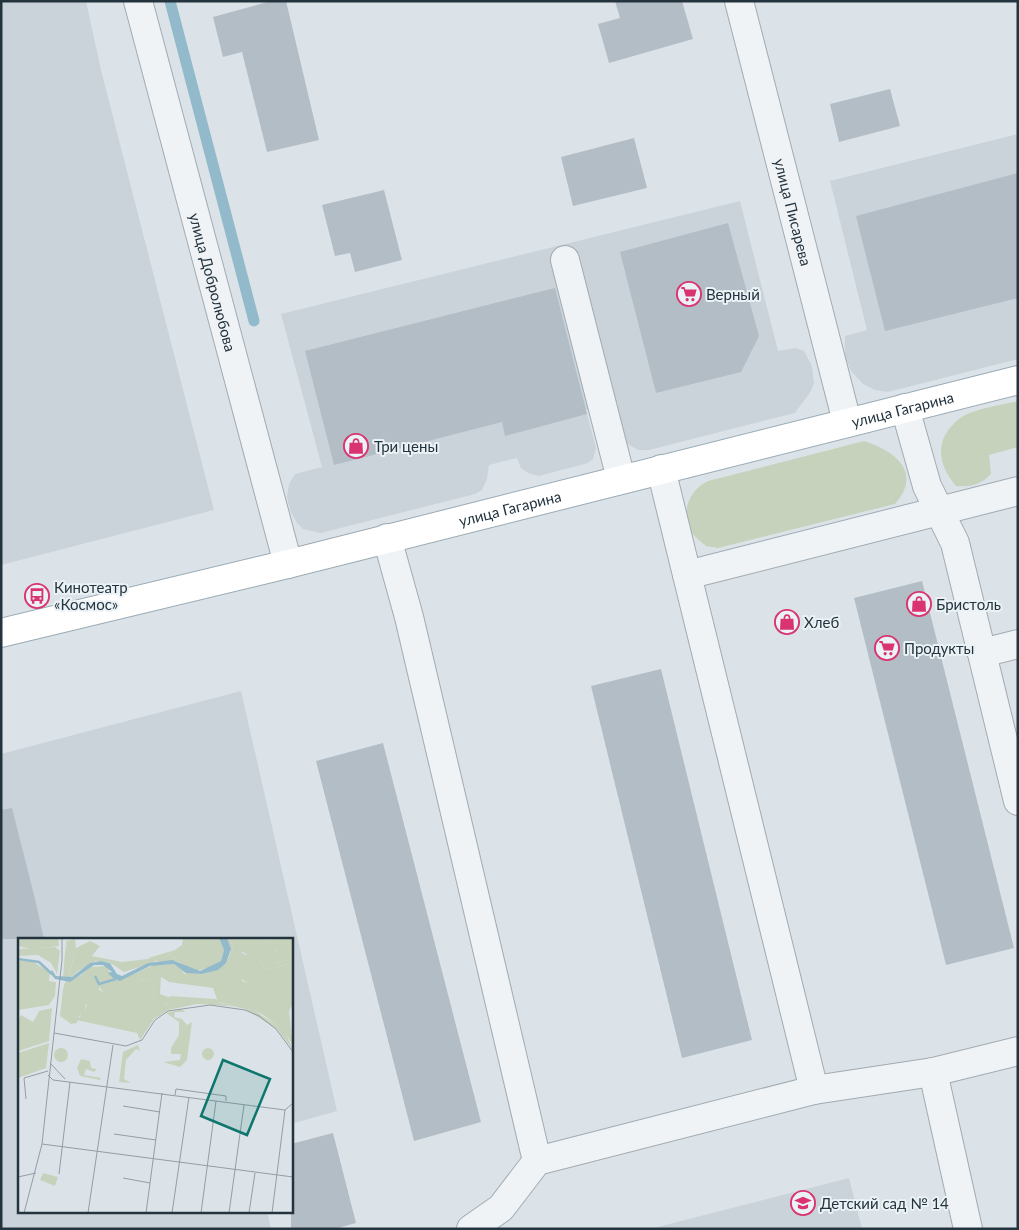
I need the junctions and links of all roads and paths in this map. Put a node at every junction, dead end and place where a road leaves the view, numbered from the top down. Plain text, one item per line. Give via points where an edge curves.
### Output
1 (138, 1) edge
2 (740, 1) edge
3 (565, 260) dead end
4 (1018, 380) edge
5 (905, 408) junction
6 (847, 422) junction
7 (661, 470) junction
8 (621, 479) junction
9 (1018, 491) edge
10 (940, 511) junction
11 (387, 538) junction
12 (288, 564) junction
13 (687, 575) junction
14 (1, 633) edge
15 (1018, 644) edge
16 (982, 653) junction
17 (1018, 801) edge
18 (1018, 1051) edge
19 (933, 1072) junction
20 (814, 1090) junction
21 (537, 1161) junction
22 (471, 1229) edge
23 (968, 1229) edge

1 - 12 street, улица Добролюбова
2 - 6 street, улица Писарева
3 - 8 street
4 - 5 main road, улица Гагарина
5 - 6 main road, улица Гагарина
5 - 10 street via 927,486
6 - 7 main road, улица Гагарина
7 - 8 main road, улица Гагарина
7 - 13 street
8 - 11 main road, улица Гагарина
9 - 10 street
10 - 13 street
10 - 16 street via 955,543
11 - 12 main road, улица Гагарина
11 - 21 street via 410,617
12 - 14 main road, улица Гагарина
13 - 20 street
15 - 16 street
16 - 17 street
18 - 19 street
19 - 20 street
19 - 23 street
20 - 21 street
21 - 22 street via 501,1208

